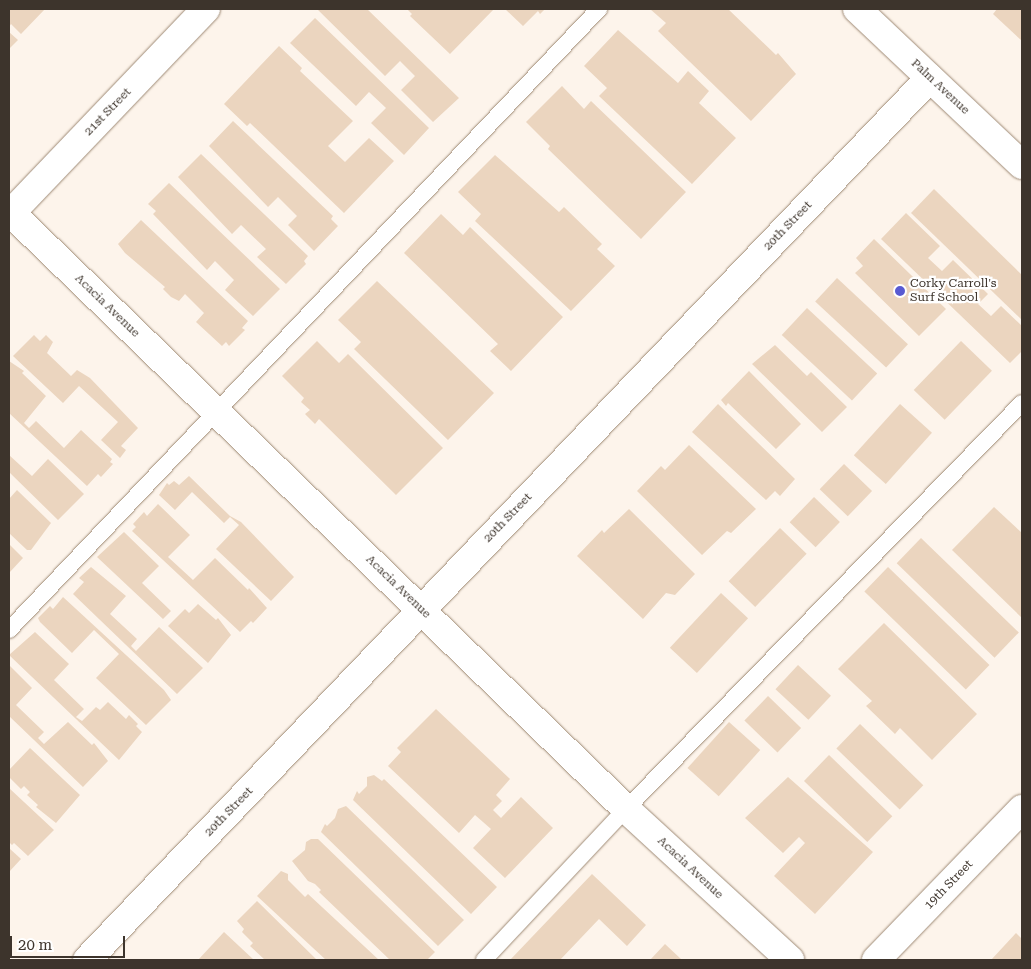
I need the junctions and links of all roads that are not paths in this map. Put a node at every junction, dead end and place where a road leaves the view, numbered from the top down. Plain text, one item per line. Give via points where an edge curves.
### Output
1 (206, 9) edge
2 (599, 9) edge
3 (857, 9) edge
4 (930, 78) junction
5 (1022, 165) edge
6 (10, 213) edge
7 (1022, 403) edge
8 (217, 412) junction
9 (421, 609) junction
10 (9, 630) edge
11 (626, 809) junction
12 (1022, 809) edge
13 (87, 960) edge
14 (484, 960) edge
15 (790, 960) edge
16 (876, 960) edge

1 - 6 street, 21st Street
2 - 8 lane
3 - 4 street, Palm Avenue
4 - 5 street, Palm Avenue
4 - 9 street, 20th Street
6 - 8 street, Acacia Avenue
7 - 11 lane
8 - 9 street, Acacia Avenue
8 - 10 lane
9 - 11 street, Acacia Avenue
9 - 13 street, 20th Street
11 - 14 lane
11 - 15 street, Acacia Avenue
12 - 16 street, 19th Street

